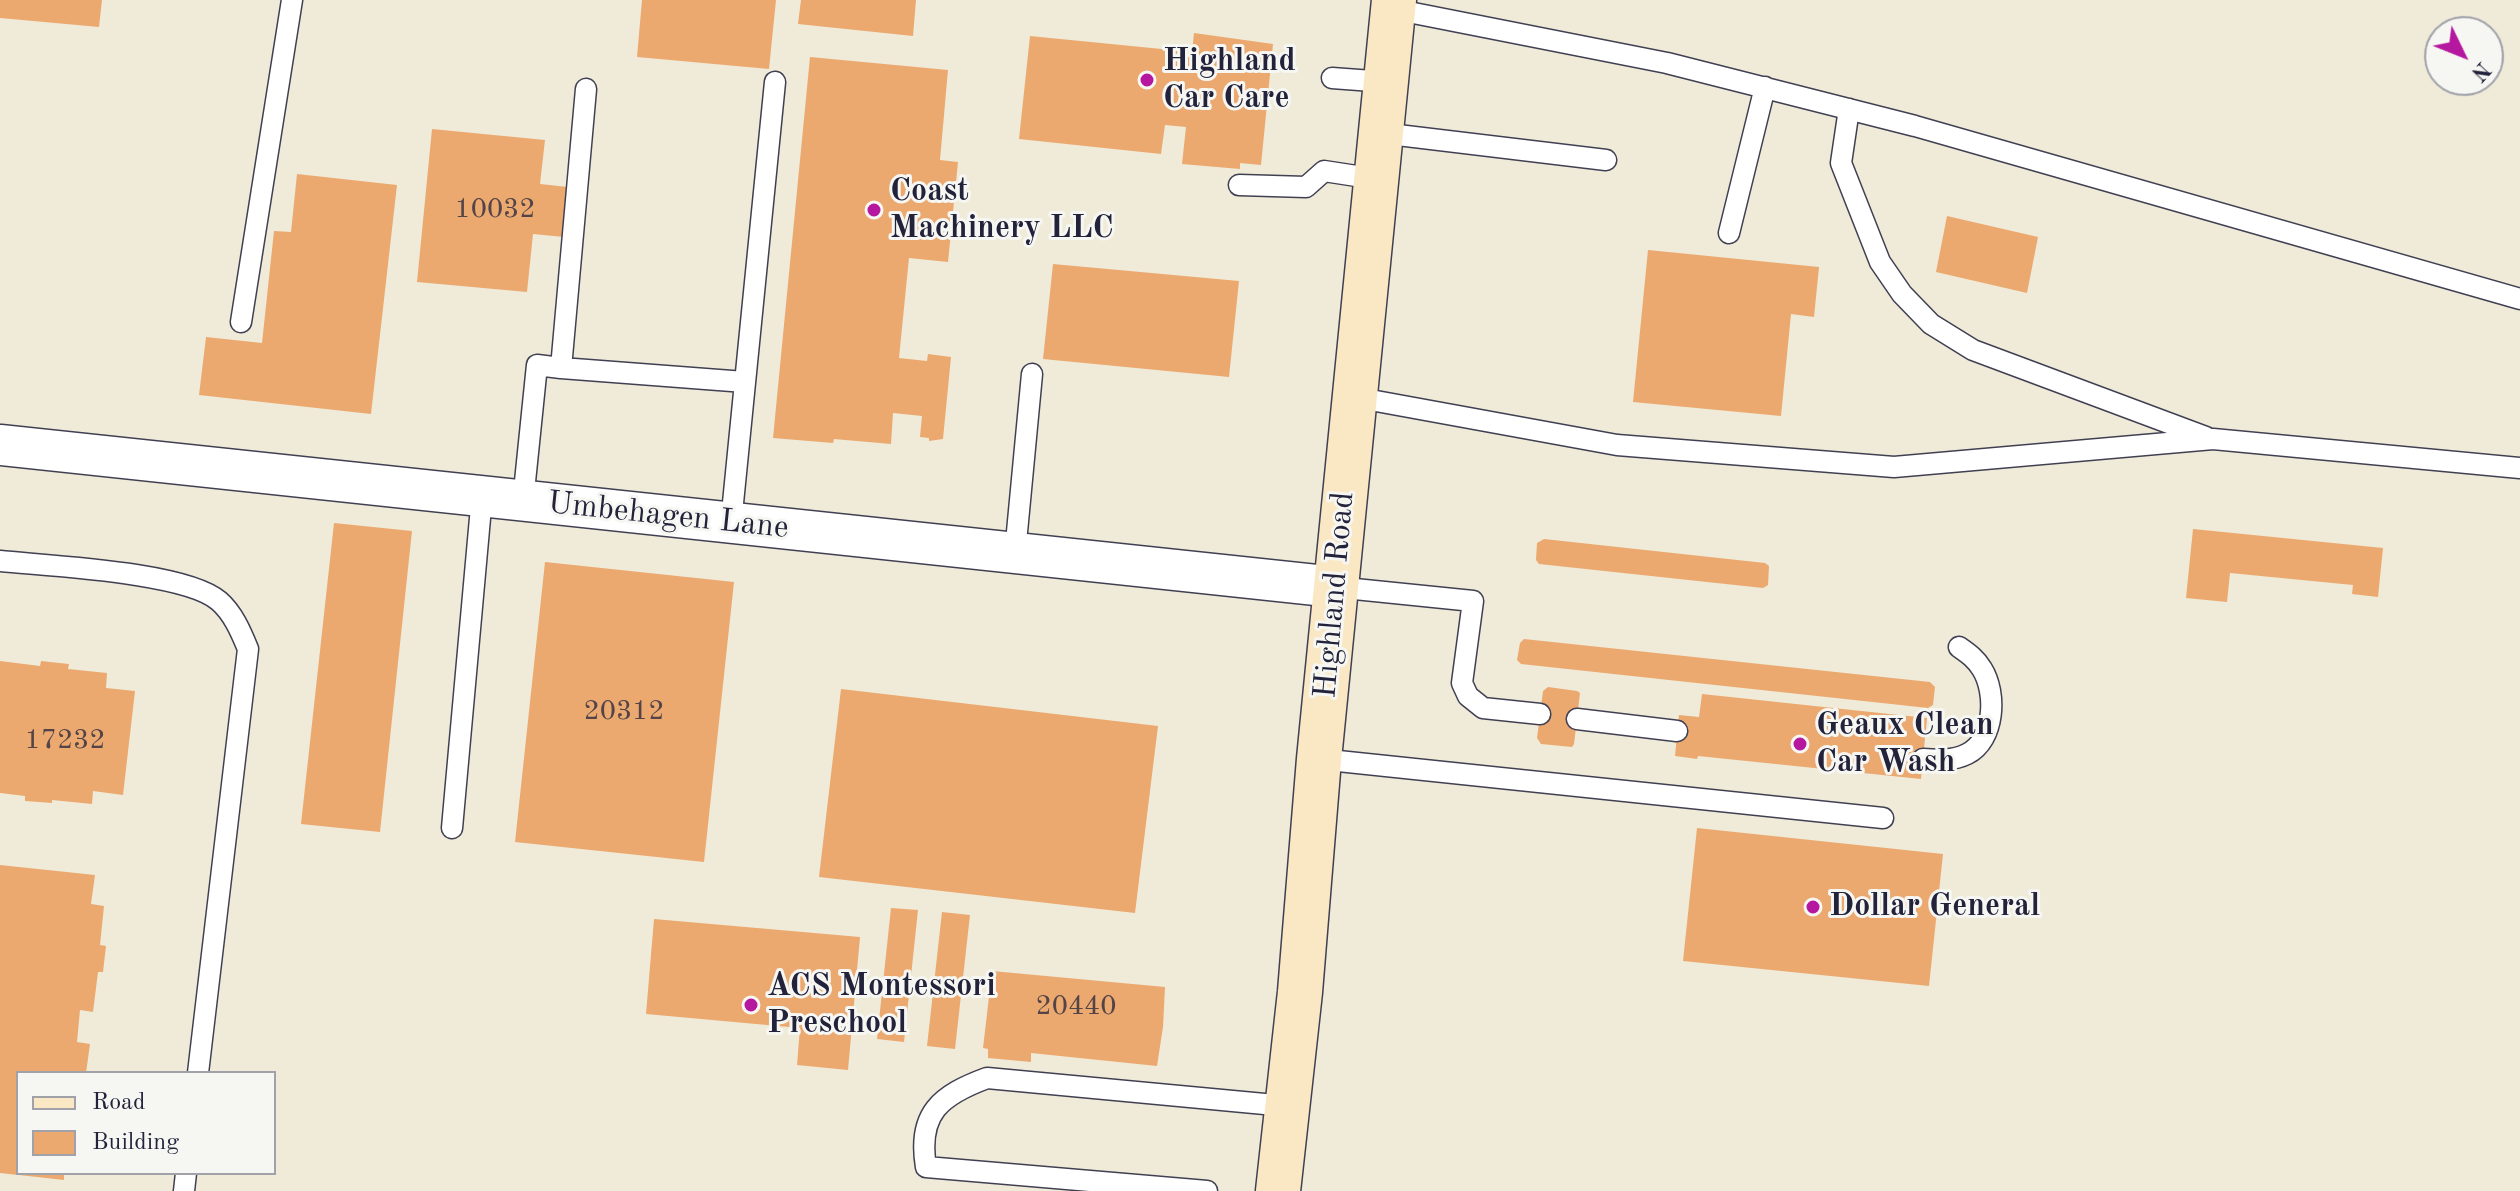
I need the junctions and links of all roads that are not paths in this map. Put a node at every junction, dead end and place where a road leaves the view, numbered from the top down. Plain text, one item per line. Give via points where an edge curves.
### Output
1 (292, 0) edge
2 (1393, 4) edge
3 (1332, 78) dead end
4 (775, 82) dead end
5 (1386, 82) junction
6 (1765, 87) junction
7 (586, 89) dead end
8 (1849, 109) junction
9 (1381, 133) junction
10 (1606, 160) dead end
11 (1376, 179) junction
12 (1239, 185) dead end
13 (1729, 233) dead end
14 (2520, 299) edge
15 (241, 322) dead end
16 (561, 368) junction
17 (1032, 374) dead end
18 (745, 382) junction
19 (1354, 397) junction
20 (2213, 439) junction
21 (0, 445) edge
22 (2520, 468) edge
23 (482, 496) junction
24 (523, 501) junction
25 (731, 523) junction
26 (1015, 553) junction
27 (0, 561) edge
28 (1335, 587) junction
29 (1959, 647) dead end
30 (1540, 714) dead end
31 (1577, 719) dead end
32 (1677, 731) dead end
33 (1319, 759) junction
34 (1923, 759) dead end
35 (1883, 818) dead end
36 (452, 828) dead end
37 (198, 1071) edge
38 (1286, 1106) junction
39 (1207, 1191) edge
40 (1278, 1191) edge

1 - 15 lane
2 - 5 main road, Highland Road
2 - 6 lane
3 - 5 lane
4 - 18 lane
5 - 9 main road, Highland Road
6 - 8 lane
6 - 13 lane
7 - 16 lane
8 - 14 lane
8 - 20 lane via 1841,163 1880,262 1931,324 1973,350
9 - 10 lane
9 - 11 main road, Highland Road
11 - 12 lane via 1324,171 1306,187
11 - 19 main road, Highland Road
16 - 18 lane
16 - 24 lane via 537,365
17 - 26 lane
18 - 25 lane
19 - 20 lane via 1617,445 1894,467
19 - 28 main road, Highland Road
20 - 22 lane
21 - 23 street, Umbehagen Lane
23 - 24 street, Umbehagen Lane
23 - 36 lane
24 - 25 street, Umbehagen Lane
25 - 26 street, Umbehagen Lane
26 - 28 street, Umbehagen Lane
27 - 37 lane via 197,587 220,602 248,649
28 - 30 lane via 1473,601 1462,683 1468,696 1483,708
28 - 33 main road, Highland Road
29 - 34 lane via 1984,672 1992,694 1989,725 1968,754
31 - 32 lane
33 - 35 lane
33 - 38 main road, Highland Road
38 - 39 lane via 987,1078 954,1090 934,1110 923,1137 926,1167
38 - 40 main road, Highland Road

